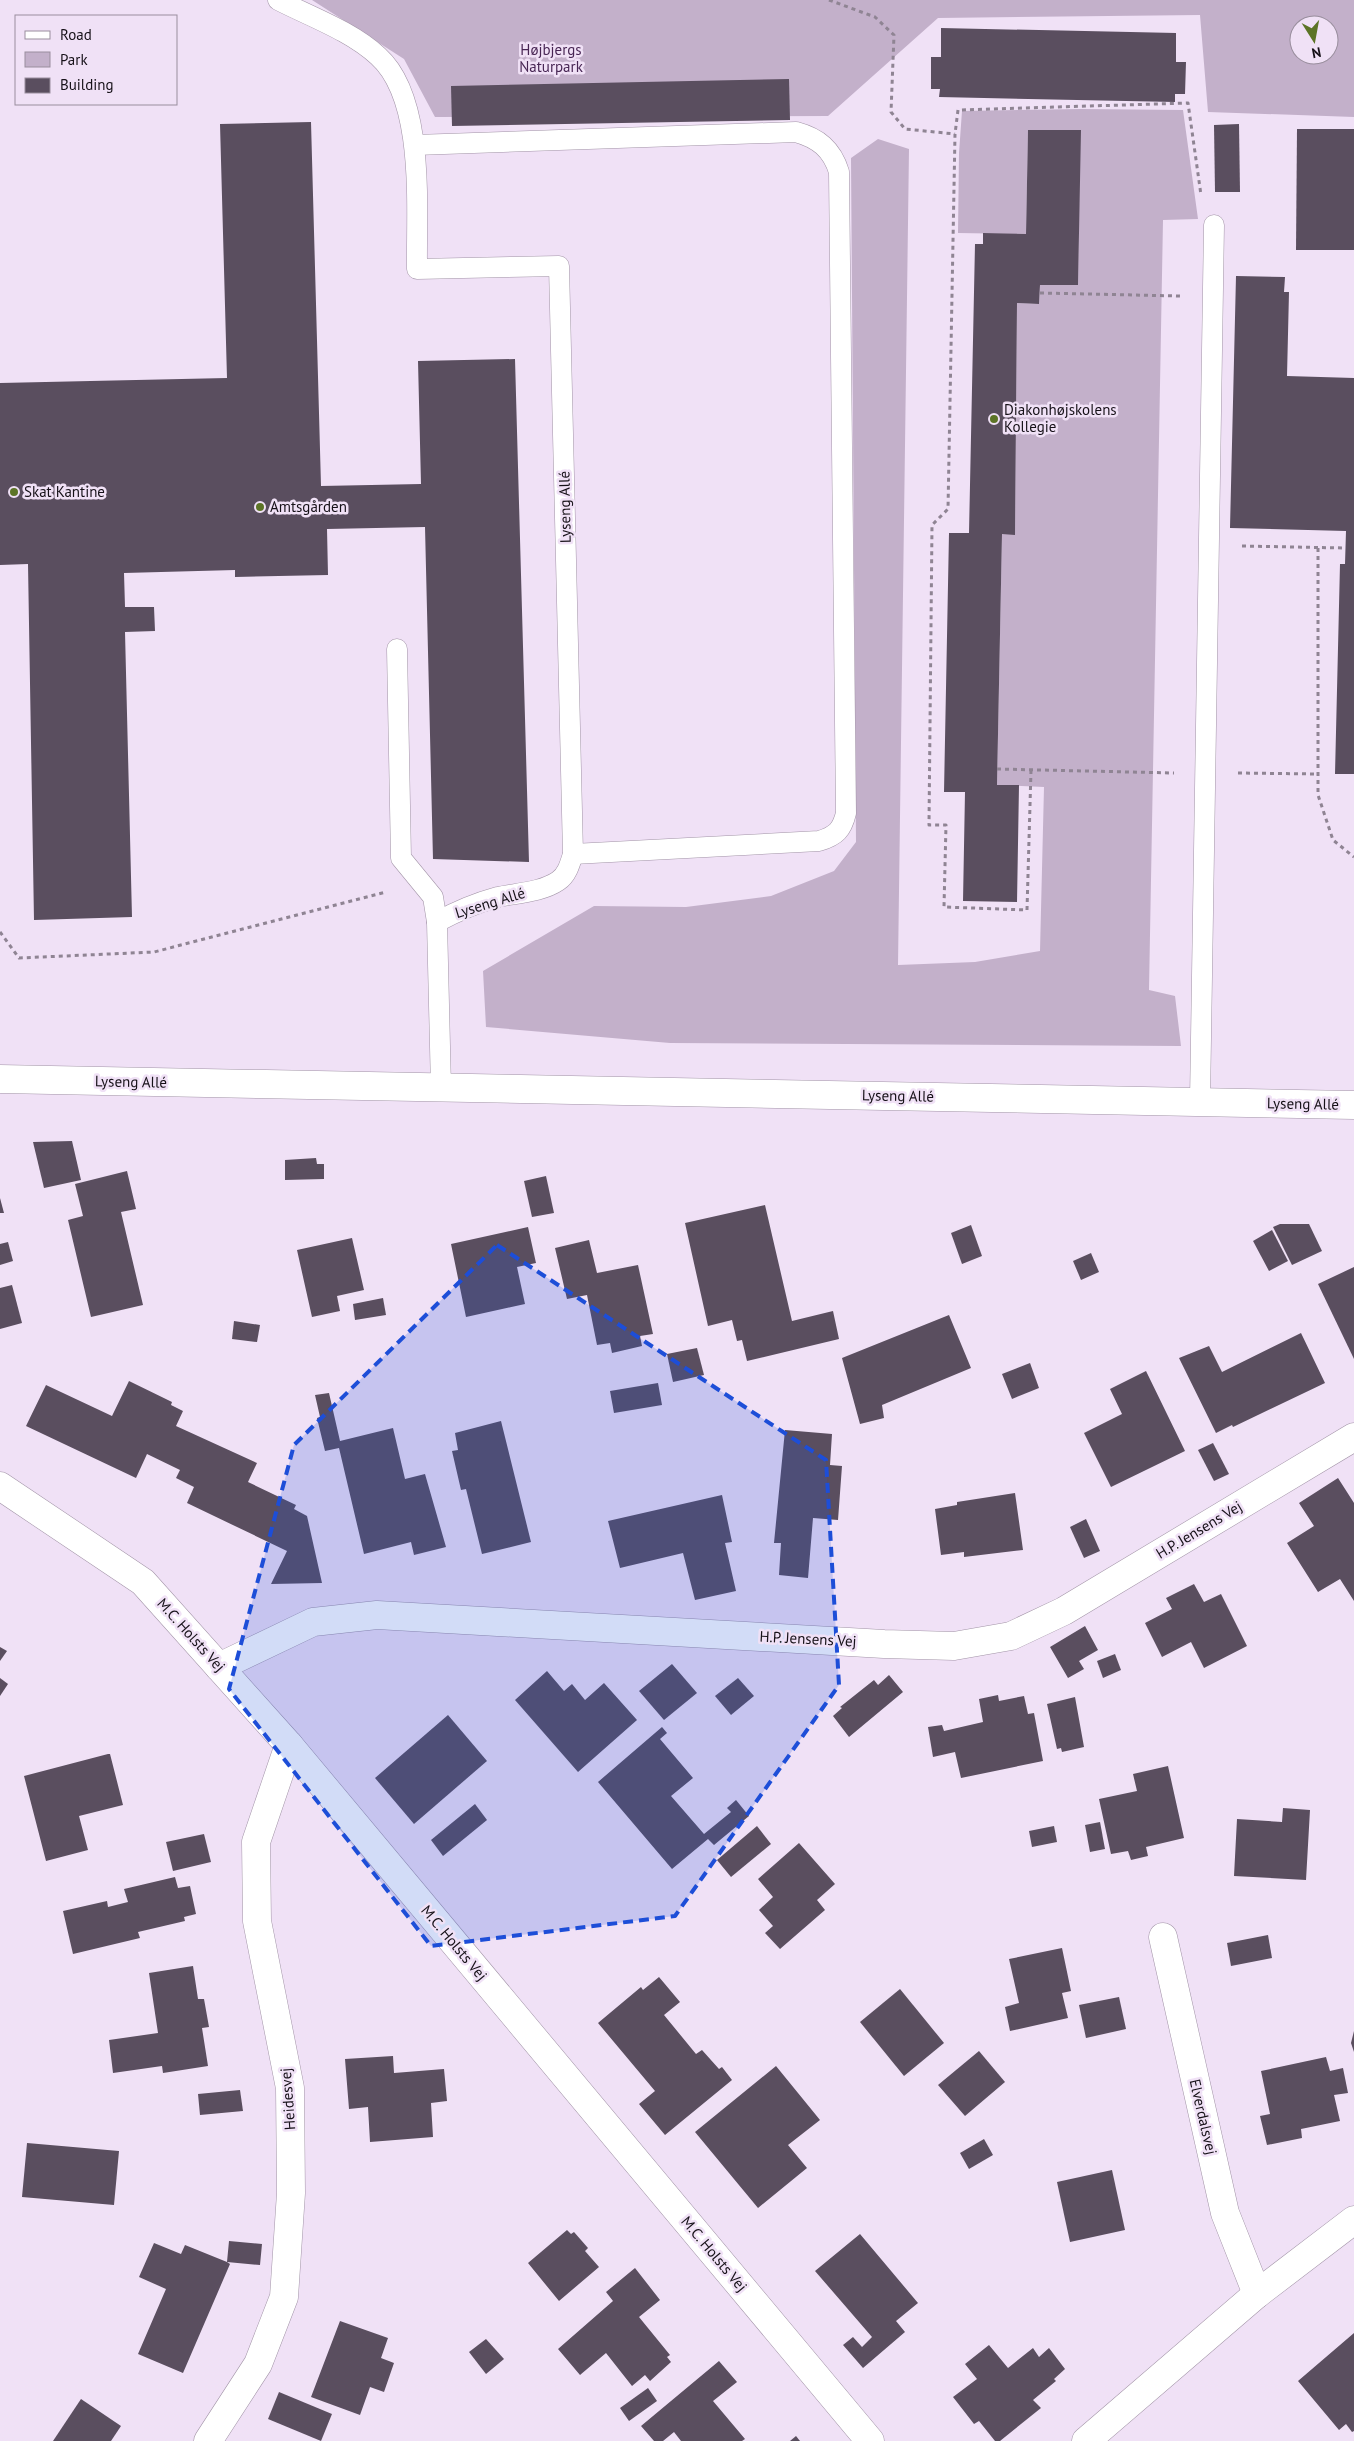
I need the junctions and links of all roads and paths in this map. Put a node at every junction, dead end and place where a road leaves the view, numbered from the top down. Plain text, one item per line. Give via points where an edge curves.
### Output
1 (278, 0) edge
2 (829, 0) edge
3 (955, 134) junction
4 (415, 145) junction
5 (1214, 225) joint
6 (1040, 293) dead end
7 (1214, 296) junction
8 (1209, 546) junction
9 (1318, 548) junction
10 (1345, 548) dead end
11 (397, 649) dead end
12 (997, 770) dead end
13 (1031, 770) junction
14 (1205, 773) junction
15 (1318, 774) junction
16 (573, 854) junction
17 (1354, 857) edge
18 (423, 883) junction
19 (437, 922) junction
20 (0, 932) edge
21 (0, 1079) edge
22 (441, 1088) junction
23 (1200, 1101) junction
24 (1354, 1105) edge
25 (1354, 1437) edge
26 (0, 1486) edge
27 (219, 1667) junction
28 (289, 1745) junction
29 (1163, 1937) dead end
30 (1354, 2220) edge
31 (1257, 2294) junction
32 (208, 2441) edge
33 (870, 2441) edge
34 (1086, 2441) edge

1 - 4 lane via 360,42 379,57 395,77
2 - 3 path via 875,17 894,35 891,112 905,129
3 - 5 path via 958,110 1188,103 1204,219
3 - 13 path via 948,509 932,525 929,825 946,825 944,907 1027,910
4 - 16 lane, Lyseng Allé via 417,269 559,266
4 - 16 lane via 796,132 812,136 825,147 835,159 839,172 844,823 839,832 820,842
5 - 7 lane
6 - 7 path
7 - 8 lane
8 - 9 path
8 - 14 lane
9 - 10 path
9 - 15 path
11 - 18 lane, Lyseng Allé via 401,858
12 - 13 path
13 - 14 path
14 - 15 path
14 - 23 lane
15 - 17 path via 1318,795 1333,840
16 - 19 lane, Lyseng Allé via 569,869 546,887 462,909
18 - 19 lane, Lyseng Allé via 432,896
18 - 20 path via 154,952 19,958
19 - 22 lane, Lyseng Allé
21 - 22 street, Lyseng Allé
22 - 23 street, Lyseng Allé
23 - 24 street, Lyseng Allé
25 - 27 street, H.P. Jensens Vej via 1064,1611 1011,1636 954,1646 884,1644 377,1615 313,1622
26 - 27 street, M.C. Holsts Vej via 143,1582
27 - 28 street, M.C. Holsts Vej
28 - 32 street, Heidesvej via 256,1842 258,1921 290,2088 291,2193 284,2297 258,2364
28 - 33 street, M.C. Holsts Vej
29 - 31 street, Elverdalsvej via 1225,2213
30 - 31 street
31 - 34 street

